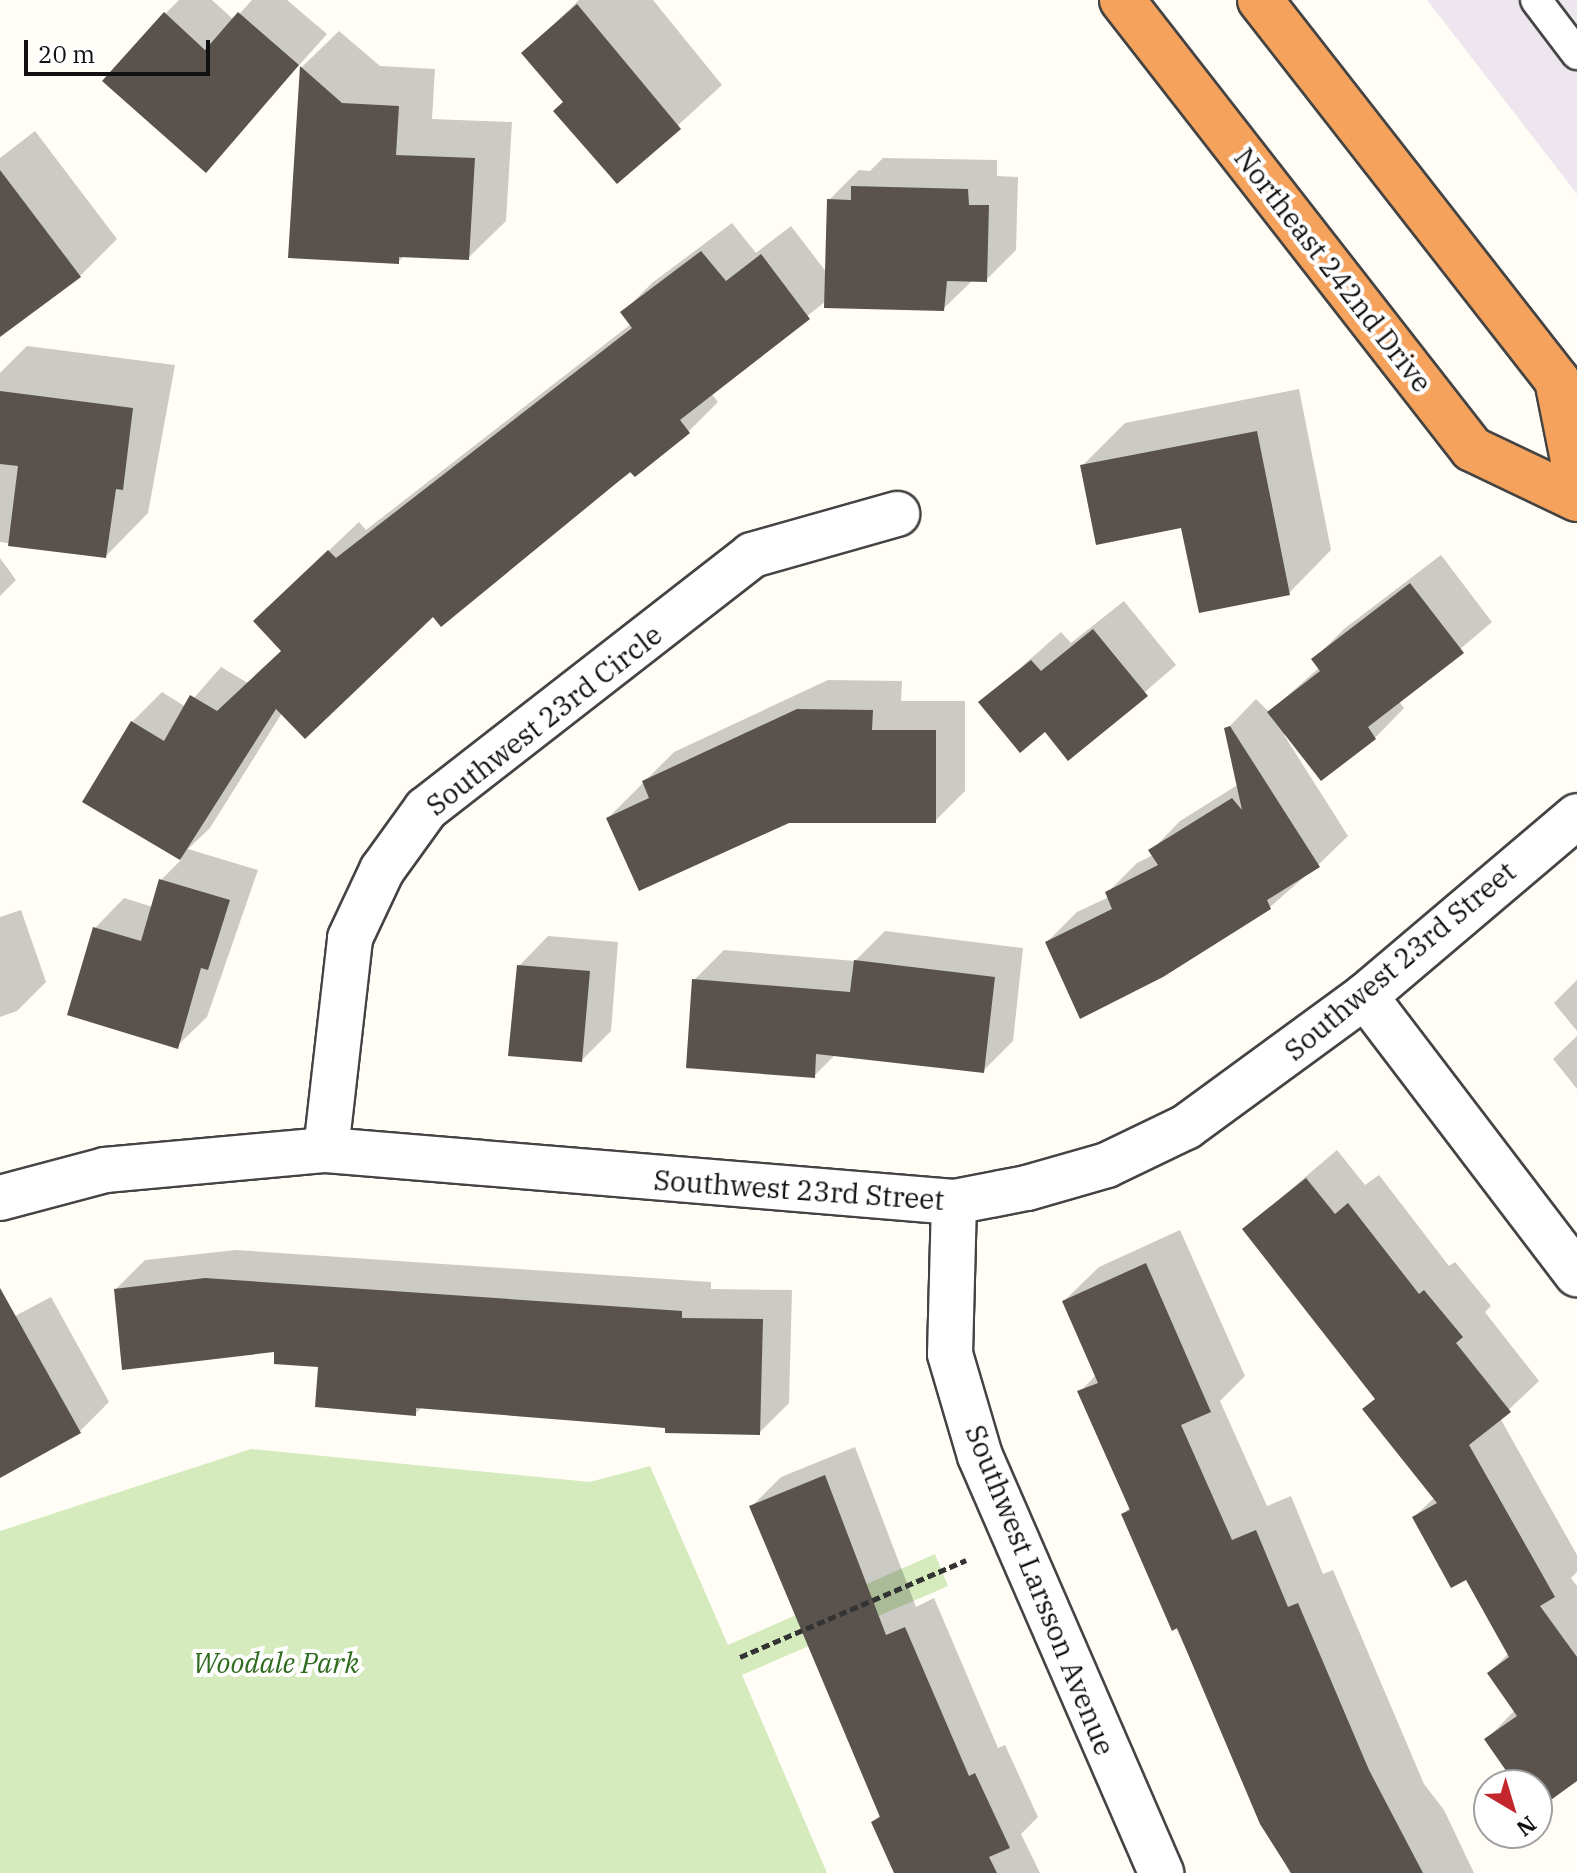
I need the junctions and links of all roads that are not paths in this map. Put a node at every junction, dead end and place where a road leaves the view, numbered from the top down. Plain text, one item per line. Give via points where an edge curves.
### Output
1 (1122, 0) edge
2 (1260, 0) edge
3 (1536, 0) edge
4 (1577, 54) edge
5 (1577, 480) edge
6 (1577, 499) edge
7 (897, 514) dead end
8 (1577, 816) edge
9 (1365, 996) junction
10 (326, 1150) junction
11 (0, 1198) edge
12 (954, 1202) junction
13 (1577, 1274) edge
14 (1161, 1873) edge

1 - 6 highway, Northeast 242nd Drive via 1472,449
2 - 5 highway via 1557,380
3 - 4 lane
7 - 10 street, Southwest 23rd Circle via 752,555 426,809 382,870 350,938
8 - 9 street, Southwest 23rd Street
9 - 12 street, Southwest 23rd Street via 1186,1127 1107,1165
9 - 13 street
10 - 11 street, Southwest 23rd Street via 105,1170
10 - 12 street, Southwest 23rd Street
12 - 14 street, Southwest Larsson Avenue via 950,1354 980,1456

